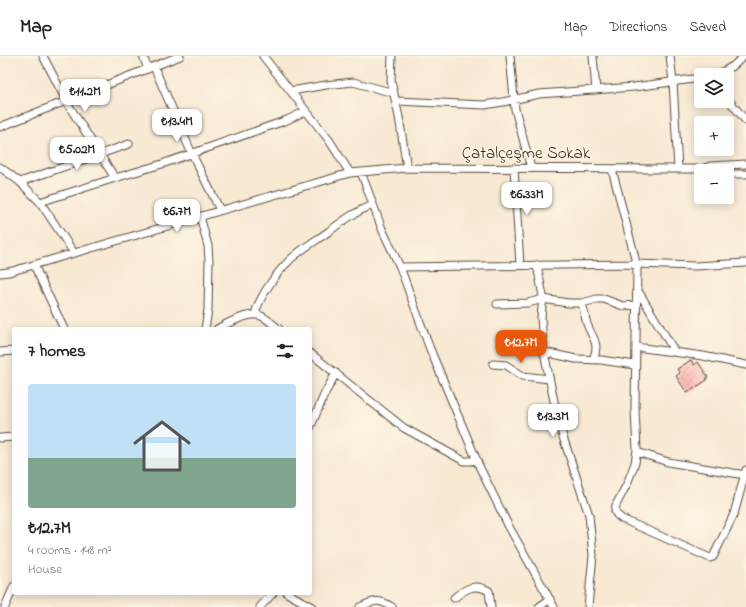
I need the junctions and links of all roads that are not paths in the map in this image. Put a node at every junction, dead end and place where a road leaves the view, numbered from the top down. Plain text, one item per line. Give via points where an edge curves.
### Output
1 (43, 56) edge
2 (143, 56) edge
3 (180, 56) edge
4 (263, 56) edge
5 (392, 56) edge
6 (510, 56) edge
7 (593, 56) edge
8 (670, 56) edge
9 (745, 56) edge
10 (151, 68) junction
11 (729, 68) edge
12 (694, 79) edge
13 (673, 82) junction
14 (596, 90) junction
15 (291, 91) junction
16 (394, 93) junction
17 (514, 99) junction
18 (396, 101) junction
19 (67, 102) junction
20 (734, 106) edge
21 (306, 111) junction
22 (746, 121) edge
23 (0, 127) edge
24 (129, 144) dead end
25 (100, 153) junction
26 (192, 154) junction
27 (746, 164) edge
28 (734, 165) edge
29 (0, 167) edge
30 (407, 168) junction
31 (514, 168) junction
32 (531, 168) junction
33 (612, 169) junction
34 (678, 169) junction
35 (694, 170) edge
36 (361, 172) junction
37 (350, 173) junction
38 (734, 174) edge
39 (746, 174) edge
40 (115, 178) junction
41 (20, 182) junction
42 (40, 202) junction
43 (373, 204) junction
44 (220, 210) junction
45 (200, 216) junction
46 (74, 253) junction
47 (746, 263) edge
48 (636, 264) junction
49 (34, 265) junction
50 (520, 265) junction
51 (538, 265) junction
52 (400, 267) junction
53 (0, 273) edge
54 (637, 289) junction
55 (543, 299) junction
56 (582, 303) junction
57 (497, 304) dead end
58 (636, 305) junction
59 (255, 315) junction
60 (63, 327) edge
61 (205, 327) edge
62 (220, 327) edge
63 (276, 327) edge
64 (636, 347) junction
65 (12, 351) edge
66 (0, 352) edge
67 (544, 352) junction
68 (675, 352) junction
69 (312, 355) edge
70 (593, 360) junction
71 (493, 364) dead end
72 (636, 365) junction
73 (746, 365) edge
74 (336, 373) junction
75 (549, 379) junction
76 (312, 423) edge
77 (12, 437) edge
78 (0, 438) edge
79 (637, 452) junction
80 (477, 460) junction
81 (746, 473) edge
82 (12, 591) edge
83 (271, 595) edge
84 (291, 595) edge
85 (454, 598) dead end
86 (550, 599) junction
87 (5, 607) edge
88 (260, 607) edge
89 (312, 607) edge
90 (360, 607) edge
91 (392, 607) edge
92 (491, 607) edge
93 (539, 607) edge
94 (554, 607) edge
95 (588, 607) edge

1 - 19 street
2 - 10 street
3 - 10 street
4 - 15 street
5 - 16 street
6 - 17 street
7 - 14 street
8 - 13 street
9 - 11 street
10 - 19 street
10 - 26 street
12 - 13 street
13 - 14 street
13 - 34 street
14 - 17 street via 539,94
15 - 16 street via 353,82
15 - 21 street
16 - 18 street
17 - 18 street via 484,105
17 - 32 street
18 - 30 street
19 - 23 street
19 - 25 street
20 - 22 street
21 - 26 street
21 - 37 street
24 - 25 street
25 - 40 street
25 - 41 street
26 - 40 street
26 - 44 street
27 - 28 street, Çatalçeşme Sokak
29 - 41 street
30 - 31 street, Çatalçeşme Sokak
30 - 36 street, Çatalçeşme Sokak
31 - 32 street, Çatalçeşme Sokak
31 - 50 street
32 - 33 street, Çatalçeşme Sokak
33 - 34 street, Çatalçeşme Sokak
33 - 48 street
34 - 35 street, Çatalçeşme Sokak
36 - 37 street, Çatalçeşme Sokak
36 - 43 street
37 - 44 street, Çatalçeşme Sokak
38 - 39 street
40 - 42 street
41 - 42 street
42 - 46 street
43 - 52 street
43 - 59 street via 358,211 297,253 275,277 257,306
44 - 45 street, Çatalçeşme Sokak
45 - 46 street, Çatalçeşme Sokak
45 - 61 street via 209,261
46 - 49 street, Çatalçeşme Sokak
47 - 48 street via 695,266
48 - 51 street
48 - 54 street
49 - 53 street, Çatalçeşme Sokak
49 - 60 street
50 - 51 street
50 - 52 street
51 - 55 street
52 - 80 street via 430,349
54 - 58 street
54 - 68 street
55 - 56 street
55 - 57 street via 528,303
55 - 67 street
56 - 58 street via 604,299 622,306
56 - 70 street via 595,341 596,351
58 - 64 street
59 - 62 street
59 - 63 street via 261,315
64 - 68 street
64 - 72 street
65 - 66 street
67 - 70 street
67 - 75 street
68 - 73 street
69 - 74 street
70 - 72 street
71 - 75 street via 506,366 523,376
72 - 79 street
74 - 76 street
74 - 80 street via 404,428 464,461
75 - 95 street via 563,437 589,515 593,555
77 - 78 street
79 - 81 street via 668,462
79 - 81 street via 627,484 616,505 617,515 710,558 713,557 734,514
80 - 86 street via 508,525
82 - 87 street
83 - 88 street
84 - 89 street
85 - 92 street via 471,587 482,587 489,592
86 - 93 street
86 - 94 street
90 - 91 street via 373,601 384,602

